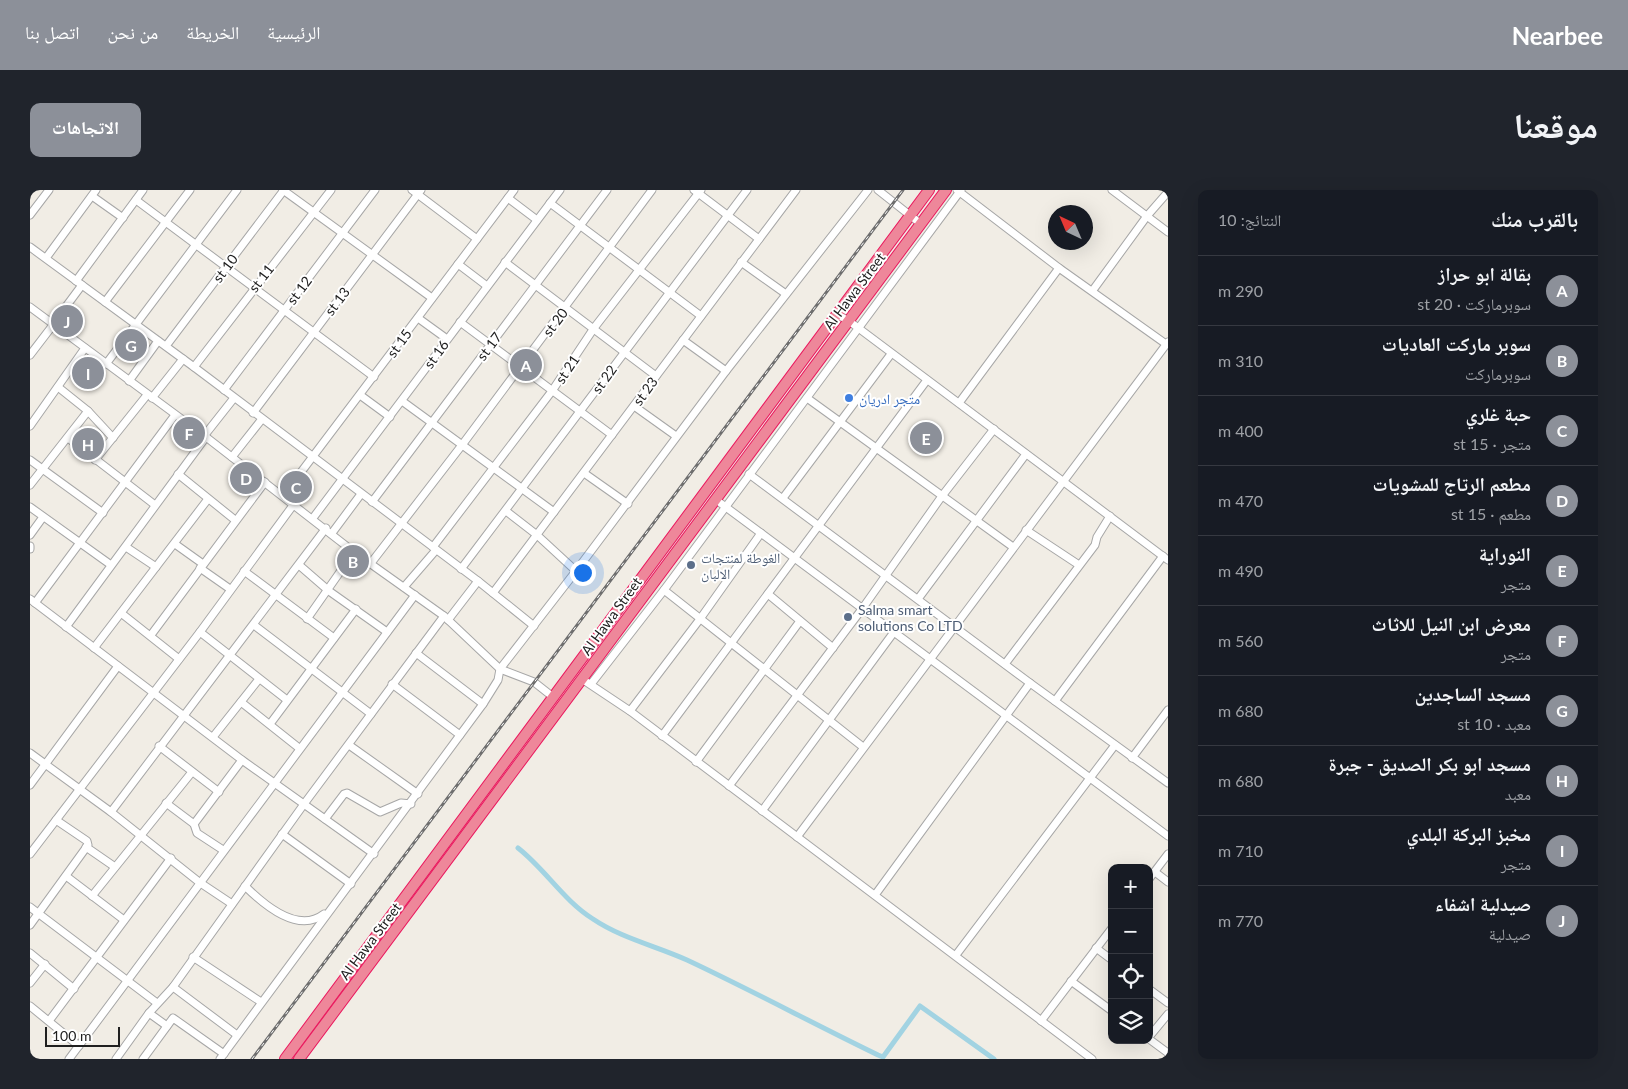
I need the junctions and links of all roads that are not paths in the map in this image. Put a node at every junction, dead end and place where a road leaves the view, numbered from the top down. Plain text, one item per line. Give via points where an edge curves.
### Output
1 (49, 190) edge
2 (143, 190) edge
3 (190, 190) edge
4 (238, 190) edge
5 (284, 190) edge
6 (331, 190) edge
7 (375, 190) edge
8 (514, 190) edge
9 (560, 190) edge
10 (606, 190) edge
11 (652, 190) edge
12 (747, 190) edge
13 (796, 190) edge
14 (868, 190) edge
15 (878, 190) edge
16 (930, 190) edge
17 (946, 190) edge
18 (1112, 190) edge
19 (698, 191) edge
20 (959, 191) edge
21 (417, 192) edge
22 (1168, 192) edge
23 (94, 193) edge
24 (1120, 193) edge
25 (508, 198) junction
26 (136, 200) junction
27 (550, 203) junction
28 (314, 212) junction
29 (30, 215) edge
30 (911, 215) junction
31 (728, 216) junction
32 (1147, 216) junction
33 (123, 218) junction
34 (537, 220) junction
35 (165, 222) junction
36 (921, 224) junction
37 (580, 226) junction
38 (1168, 232) edge
39 (342, 233) junction
40 (477, 239) junction
41 (759, 239) junction
42 (196, 244) junction
43 (30, 247) edge
44 (610, 248) junction
45 (372, 255) junction
46 (46, 258) junction
47 (505, 262) junction
48 (741, 262) junction
49 (458, 264) junction
50 (225, 267) junction
51 (1060, 268) junction
52 (639, 270) junction
53 (79, 283) junction
54 (536, 285) junction
55 (487, 286) junction
56 (253, 288) junction
57 (1093, 290) junction
58 (669, 292) junction
59 (786, 294) junction
60 (432, 298) junction
61 (105, 302) junction
62 (30, 307) edge
63 (566, 307) junction
64 (284, 310) junction
65 (838, 315) junction
66 (701, 316) junction
67 (418, 318) junction
68 (849, 321) junction
69 (460, 322) junction
70 (135, 324) junction
71 (53, 325) junction
72 (594, 328) junction
73 (858, 329) junction
74 (314, 332) junction
75 (447, 339) junction
76 (683, 340) junction
77 (158, 341) junction
78 (1167, 343) edge
79 (490, 344) junction
80 (166, 346) junction
81 (85, 348) junction
82 (625, 351) junction
83 (892, 354) junction
84 (30, 355) edge
85 (183, 359) junction
86 (106, 364) junction
87 (194, 367) junction
88 (520, 368) junction
89 (726, 371) junction
90 (656, 376) junction
91 (374, 377) junction
92 (927, 380) junction
93 (129, 381) junction
94 (58, 387) junction
95 (224, 390) junction
96 (552, 391) junction
97 (360, 395) junction
98 (150, 396) junction
99 (234, 398) junction
100 (807, 398) junction
101 (402, 400) junction
102 (959, 403) junction
103 (634, 406) junction
104 (88, 411) junction
105 (581, 412) junction
106 (253, 413) junction
107 (175, 416) junction
108 (390, 417) junction
109 (262, 420) junction
110 (840, 422) junction
111 (432, 423) junction
112 (30, 426) edge
113 (994, 429) junction
114 (612, 434) junction
115 (205, 436) junction
116 (676, 436) junction
117 (68, 438) junction
118 (113, 438) junction
119 (462, 445) junction
120 (876, 448) junction
121 (1026, 454) junction
122 (232, 457) junction
123 (313, 458) junction
124 (30, 460) edge
125 (96, 460) junction
126 (493, 467) junction
127 (42, 469) junction
128 (584, 473) junction
129 (178, 474) junction
130 (750, 474) junction
131 (342, 480) junction
132 (1063, 481) junction
133 (124, 482) junction
134 (265, 482) junction
135 (30, 485) edge
136 (522, 489) junction
137 (361, 494) junction
138 (283, 496) junction
139 (942, 496) junction
140 (783, 498) junction
141 (208, 499) junction
142 (715, 499) junction
143 (372, 502) junction
144 (294, 504) junction
145 (628, 504) junction
146 (155, 505) junction
147 (30, 507) edge
148 (725, 507) junction
149 (506, 511) junction
150 (554, 512) junction
151 (102, 513) junction
152 (1110, 516) junction
153 (43, 517) junction
154 (312, 518) junction
155 (235, 520) junction
156 (976, 521) junction
157 (402, 524) junction
158 (818, 526) junction
159 (1026, 530) junction
160 (329, 531) junction
161 (761, 533) junction
162 (30, 535) edge
163 (537, 535) junction
164 (79, 543) junction
165 (175, 544) junction
166 (126, 547) junction
167 (1012, 547) junction
168 (434, 548) junction
169 (354, 552) junction
170 (794, 558) junction
171 (1165, 558) edge
172 (370, 563) junction
173 (111, 565) junction
174 (299, 565) junction
175 (1079, 565) junction
176 (202, 566) junction
177 (156, 567) junction
178 (461, 569) junction
179 (244, 571) junction
180 (576, 571) junction
181 (886, 576) junction
182 (478, 581) junction
183 (404, 587) junction
184 (230, 589) junction
185 (327, 589) junction
186 (664, 590) junction
187 (493, 593) junction
188 (768, 594) junction
189 (276, 595) junction
190 (415, 595) junction
191 (918, 600) junction
192 (33, 601) edge
193 (356, 609) junction
194 (862, 609) junction
195 (121, 613) junction
196 (446, 618) junction
197 (307, 619) junction
198 (700, 619) junction
199 (800, 621) junction
200 (254, 625) junction
201 (534, 626) junction
202 (66, 627) junction
203 (954, 627) junction
204 (200, 632) junction
205 (387, 632) junction
206 (894, 632) junction
207 (151, 635) junction
208 (334, 638) junction
209 (731, 643) junction
210 (94, 648) junction
211 (833, 648) junction
212 (416, 653) junction
213 (230, 655) junction
214 (179, 659) junction
215 (930, 659) junction
216 (1005, 664) junction
217 (118, 666) junction
218 (311, 669) junction
219 (500, 669) junction
220 (764, 669) junction
221 (259, 679) junction
222 (587, 682) junction
223 (1030, 683) junction
224 (392, 684) junction
225 (154, 692) junction
226 (342, 693) junction
227 (797, 695) junction
228 (553, 697) junction
229 (287, 700) junction
230 (1055, 701) junction
231 (241, 702) junction
232 (483, 704) junction
233 (1168, 710) edge
234 (630, 711) junction
235 (371, 714) junction
236 (185, 716) junction
237 (1006, 716) junction
238 (829, 720) junction
239 (270, 724) junction
240 (460, 735) junction
241 (213, 736) junction
242 (662, 736) junction
243 (349, 745) junction
244 (1115, 745) junction
245 (160, 746) junction
246 (863, 747) junction
247 (299, 748) junction
248 (30, 753) edge
249 (1132, 758) junction
250 (242, 760) junction
251 (696, 762) junction
252 (46, 765) junction
253 (192, 772) junction
254 (1090, 778) junction
255 (273, 782) junction
256 (1168, 783) edge
257 (30, 785) edge
258 (729, 786) junction
259 (79, 789) junction
260 (219, 792) junction
261 (418, 794) junction
262 (166, 803) junction
263 (304, 804) junction
264 (410, 804) junction
265 (762, 811) junction
266 (111, 812) junction
267 (326, 819) junction
268 (56, 820) junction
269 (194, 824) junction
270 (282, 834) junction
271 (141, 835) junction
272 (1168, 836) edge
273 (797, 837) junction
274 (86, 847) junction
275 (224, 850) junction
276 (30, 854) edge
277 (374, 854) junction
278 (1168, 854) edge
279 (171, 858) junction
280 (115, 867) junction
281 (1154, 872) joint
282 (66, 876) junction
283 (200, 882) junction
284 (1168, 882) edge
285 (352, 884) junction
286 (246, 886) junction
287 (875, 895) junction
288 (92, 896) junction
289 (232, 904) junction
290 (30, 907) edge
291 (330, 911) junction
292 (39, 913) junction
293 (124, 920) junction
294 (30, 925) edge
295 (1108, 933) edge
296 (1096, 948) junction
297 (30, 953) edge
298 (956, 955) junction
299 (98, 956) junction
300 (193, 957) junction
301 (1108, 957) edge
302 (45, 964) junction
303 (128, 980) junction
304 (1071, 981) junction
305 (30, 983) edge
306 (173, 987) junction
307 (74, 989) junction
308 (1153, 992) edge
309 (261, 1002) junction
310 (1168, 1003) edge
311 (157, 1004) junction
312 (30, 1006) edge
313 (1108, 1008) edge
314 (150, 1013) junction
315 (1168, 1014) edge
316 (49, 1021) junction
317 (1041, 1021) junction
318 (167, 1026) junction
319 (1153, 1033) edge
320 (237, 1035) junction
321 (1153, 1041) edge
322 (79, 1046) junction
323 (1168, 1053) edge
324 (222, 1057) edge
325 (145, 1058) edge
326 (69, 1059) edge
327 (116, 1059) edge
328 (285, 1059) edge
329 (299, 1059) edge
330 (1092, 1059) edge

1 - 29 street
2 - 26 street
3 - 35 street
4 - 42 street
5 - 28 street
5 - 50 street, st 10
6 - 28 street, st 11
7 - 39 street, st 12
8 - 25 street, st 15
9 - 27 street, st 16
10 - 37 street, st 17
11 - 44 street, st 20
12 - 31 street, st 22
13 - 41 street, st 23
14 - 59 street
15 - 30 street
16 - 30 highway, Al Hawa Street
17 - 36 highway, Al Hawa Street
18 - 24 street
19 - 31 street
19 - 52 street, st 21
20 - 51 street
20 - 73 street
21 - 40 street
21 - 45 street, st 13
22 - 32 street
23 - 33 street
23 - 46 street
24 - 32 street
25 - 34 street
25 - 40 street, st 15
26 - 33 street
26 - 35 street
27 - 34 street, st 16
27 - 37 street
28 - 39 street
28 - 56 street, st 11
30 - 36 street
30 - 65 highway, Al Hawa Street
31 - 41 street
31 - 58 street, st 22
32 - 38 street
32 - 57 street
33 - 53 street
34 - 47 street, st 16
35 - 42 street
35 - 61 street
36 - 68 highway, Al Hawa Street
37 - 44 street
37 - 54 street, st 17
39 - 45 street
39 - 64 street, st 12
40 - 49 street, st 15
41 - 48 street, st 23
42 - 50 street
42 - 70 street
43 - 46 street
44 - 52 street
44 - 63 street, st 20
45 - 60 street
45 - 74 street, st 13
46 - 53 street
47 - 54 street
47 - 55 street, st 16
48 - 59 street
48 - 66 street, st 23
49 - 55 street
49 - 60 street, st 15
50 - 56 street
50 - 80 street, st 10
51 - 57 street
51 - 102 street
52 - 58 street
52 - 72 street, st 21
53 - 61 street
53 - 71 street
54 - 63 street
54 - 79 street, st 17
55 - 69 street, st 16
56 - 64 street
56 - 87 street, st 11
57 - 78 street
58 - 66 street
58 - 82 street, st 22
59 - 89 street
60 - 67 street, st 15
61 - 70 street
62 - 71 street
63 - 72 street
63 - 88 street, st 20
64 - 74 street
64 - 95 street, st 12
65 - 68 street
65 - 228 highway, Al Hawa Street
66 - 76 street, st 23
67 - 75 street
67 - 91 street, st 15
68 - 73 street
68 - 142 highway, Al Hawa Street
69 - 75 street, st 16
69 - 79 street
70 - 77 street
70 - 86 street
71 - 81 street
71 - 84 street
72 - 82 street
72 - 96 street, st 21
73 - 83 street
73 - 100 street
74 - 91 street
74 - 106 street, st 13
75 - 101 street, st 16
76 - 89 street
76 - 90 street, st 23
77 - 80 street
77 - 93 street
78 - 132 street
79 - 88 street
79 - 111 street, st 17
80 - 85 street
81 - 86 street
81 - 94 street
82 - 90 street
82 - 105 street, st 22
83 - 92 street
83 - 110 street
85 - 87 street
85 - 98 street
86 - 93 street
87 - 95 street
88 - 96 street
88 - 119 street, st 20
89 - 116 street
90 - 103 street, st 23
91 - 97 street, st 15
92 - 102 street
92 - 120 street
93 - 98 street
94 - 104 street
94 - 112 street
95 - 99 street
96 - 105 street
96 - 126 street, st 21
97 - 108 street
97 - 123 street, st 15
98 - 107 street
98 - 118 street
99 - 106 street
99 - 115 street
100 - 110 street
100 - 130 street
101 - 108 street, st 16
101 - 111 street
102 - 113 street
103 - 114 street, st 23
103 - 116 street
104 - 117 street
104 - 118 street
105 - 114 street
105 - 136 street, st 22
106 - 109 street
107 - 115 street
107 - 133 street
108 - 131 street, st 16
109 - 122 street
109 - 123 street
110 - 120 street
110 - 140 street
111 - 119 street
111 - 143 street, st 17
113 - 121 street
113 - 139 street
114 - 128 street, st 23
115 - 122 street
115 - 129 street
116 - 145 street
117 - 125 street
117 - 127 street
118 - 125 street
119 - 126 street
119 - 157 street, st 20
120 - 139 street
120 - 158 street
121 - 132 street
121 - 156 street
122 - 134 street
123 - 131 street
123 - 138 street, st 15
124 - 127 street
125 - 133 street
126 - 136 street
126 - 168 street, st 21
127 - 135 street
127 - 151 street
128 - 145 street
128 - 150 street, st 23
129 - 141 street
129 - 146 street
130 - 140 street
130 - 148 street
131 - 137 street
131 - 154 street, st 16
132 - 152 street
132 - 159 street
133 - 146 street
133 - 151 street
134 - 138 street
134 - 155 street
136 - 149 street, st 22
136 - 150 street
137 - 143 street
137 - 160 street
138 - 144 street
139 - 156 street
139 - 181 street
140 - 158 street
141 - 155 street
141 - 165 street
142 - 148 street
142 - 222 highway, Al Hawa Street
143 - 157 street
144 - 154 street
144 - 179 street
145 - 180 street
146 - 166 street
147 - 153 street
148 - 161 street
148 - 186 street
149 - 163 street
149 - 178 street, st 22
150 - 163 street, st 23
151 - 164 street
152 - 171 street
152 - 175 street via 1095,545
153 - 162 street
153 - 164 street
154 - 160 street
155 - 176 street
156 - 167 street
156 - 191 street
157 - 168 street
157 - 172 street, st 20
158 - 170 street
158 - 181 street
159 - 167 street
159 - 175 street
160 - 169 street
160 - 174 street
161 - 170 street
161 - 198 street
163 - 180 street
163 - 187 street, st 23
164 - 173 street
164 - 192 street
165 - 176 street
165 - 177 street
166 - 173 street
166 - 177 street
167 - 203 street
168 - 178 street
168 - 183 street, st 21
169 - 172 street
169 - 185 street
170 - 188 street
170 - 194 street
171 - 230 street
172 - 183 street
173 - 202 street
174 - 185 street
174 - 189 street
175 - 216 street
176 - 184 street
176 - 207 street
177 - 195 street
178 - 182 street
179 - 184 street
179 - 189 street
180 - 201 street
181 - 191 street
181 - 194 street
182 - 187 street
182 - 196 street
183 - 190 street
184 - 204 street
185 - 193 street
185 - 197 street
186 - 198 street
186 - 222 street
187 - 201 street
188 - 199 street
188 - 209 street
189 - 197 street
189 - 200 street
190 - 196 street
190 - 205 street
191 - 203 street
192 - 202 street
193 - 205 street
193 - 208 street
194 - 206 street
194 - 211 street
195 - 207 street
195 - 210 street
196 - 212 street
196 - 219 street
197 - 208 street
198 - 209 street
198 - 234 street
199 - 211 street
199 - 220 street
200 - 213 street
200 - 218 street
201 - 219 street
202 - 210 street
203 - 215 street
203 - 216 street
204 - 213 street
204 - 214 street
205 - 226 street
206 - 215 street
206 - 238 street
207 - 214 street
208 - 218 street
209 - 220 street
209 - 242 street
210 - 217 street
211 - 227 street
212 - 224 street
212 - 232 street
213 - 221 street
213 - 236 street
214 - 225 street
215 - 237 street
215 - 246 street
216 - 223 street
217 - 225 street
217 - 252 street
218 - 226 street
218 - 229 street
219 - 228 street via 534,682
219 - 232 street via 498,680
220 - 227 street
220 - 251 street
221 - 229 street
221 - 231 street
222 - 234 street
222 - 329 highway, Al Hawa Street
223 - 230 street
223 - 237 street
224 - 235 street
224 - 240 street
225 - 236 street
225 - 259 street
226 - 235 street
226 - 247 street
227 - 238 street
227 - 258 street
228 - 328 highway, Al Hawa Street
229 - 239 street
230 - 244 street
231 - 239 street
231 - 241 street
232 - 240 street
233 - 249 street
234 - 242 street
235 - 243 street
236 - 241 street
236 - 245 street
237 - 254 street
237 - 287 street
238 - 246 street
238 - 265 street
239 - 247 street
240 - 261 street
241 - 250 street
242 - 251 street
243 - 261 street
243 - 263 street
244 - 249 street
244 - 254 street
245 - 253 street
245 - 266 street
246 - 273 street
247 - 255 street
248 - 252 street
249 - 256 street
250 - 255 street
250 - 260 street
251 - 258 street
252 - 257 street
252 - 259 street
253 - 260 street
253 - 262 street
254 - 272 street
254 - 298 street
255 - 263 street
255 - 275 street
258 - 265 street
259 - 266 street
259 - 268 street
260 - 269 street
261 - 264 street
262 - 269 street
262 - 271 street
263 - 267 street
263 - 270 street
264 - 267 street via 401,803 380,812 347,793
264 - 277 street
265 - 273 street
266 - 271 street
267 - 277 street
268 - 274 street via 87,841
268 - 276 street
269 - 275 street via 197,833
270 - 285 street
270 - 286 street
271 - 279 street
271 - 280 street
273 - 287 street
274 - 280 street
274 - 282 street
275 - 283 street
277 - 285 street
278 - 281 street
279 - 283 street
279 - 293 street
280 - 288 street
281 - 284 street
282 - 288 street
282 - 292 street
283 - 289 street
283 - 303 street
285 - 291 street
286 - 289 street
286 - 291 street via 268,907 297,920 311,922
287 - 298 street
288 - 293 street
289 - 300 street
290 - 292 street
291 - 309 street
292 - 294 street
292 - 299 street
293 - 299 street
295 - 296 street
296 - 301 street
296 - 304 street
297 - 302 street
298 - 317 street
299 - 303 street
299 - 307 street
300 - 306 street
300 - 309 street
302 - 305 street
302 - 307 street
303 - 311 street
303 - 322 street
304 - 313 street
304 - 317 street
306 - 311 street
306 - 320 street
307 - 316 street
308 - 310 street
309 - 320 street
311 - 314 street
312 - 316 street
314 - 318 street
314 - 327 street
315 - 319 street
316 - 322 street
317 - 330 street
318 - 324 street via 173,1018
318 - 325 street
320 - 324 street
321 - 323 street
322 - 326 street

